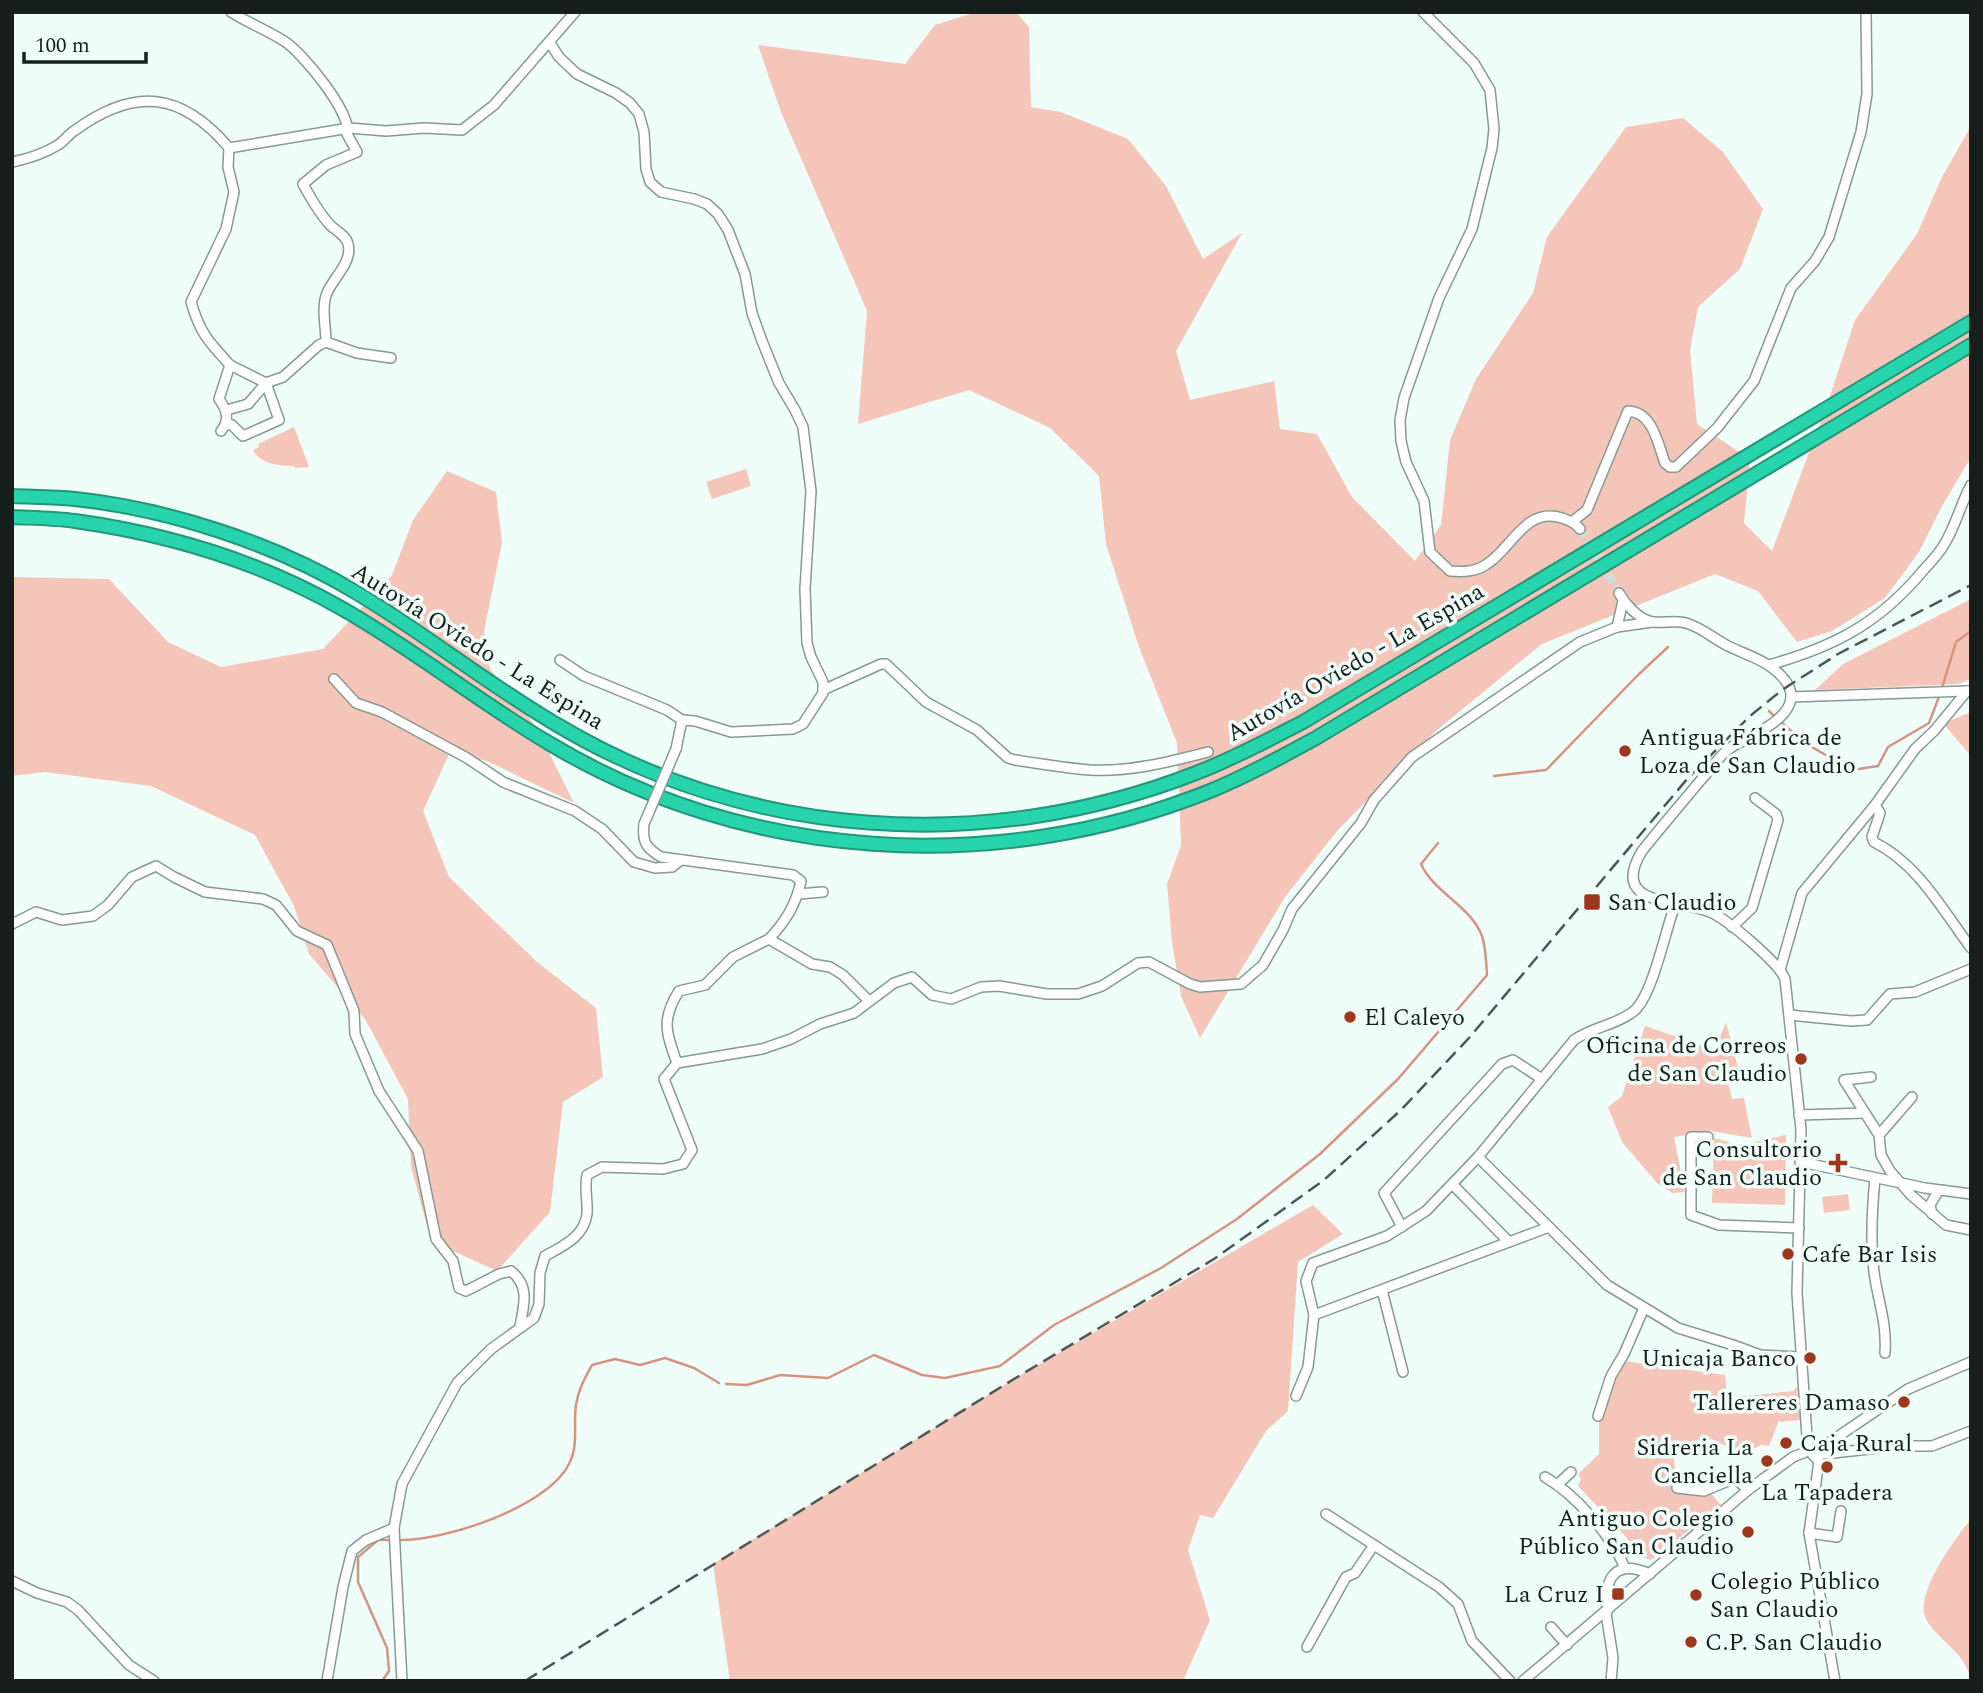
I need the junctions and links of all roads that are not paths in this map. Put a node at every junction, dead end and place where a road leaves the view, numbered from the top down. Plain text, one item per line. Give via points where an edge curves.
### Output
1 (231, 12) edge
2 (575, 12) edge
3 (1423, 12) edge
4 (1866, 12) edge
5 (550, 43) junction
6 (349, 128) junction
7 (229, 148) junction
8 (12, 162) edge
9 (1971, 321) edge
10 (326, 342) junction
11 (1971, 345) edge
12 (391, 358) dead end
13 (230, 365) junction
14 (266, 383) junction
15 (227, 410) junction
16 (1971, 485) edge
17 (12, 496) edge
18 (12, 517) edge
19 (1652, 622) junction
20 (1617, 627) junction
21 (560, 660) dead end
22 (1769, 666) junction
23 (334, 679) dead end
24 (1969, 690) edge
25 (823, 691) junction
26 (1791, 697) junction
27 (682, 720) junction
28 (1208, 752) dead end
29 (1755, 798) dead end
30 (1875, 804) junction
31 (681, 860) junction
32 (823, 892) dead end
33 (798, 894) junction
34 (1675, 905) junction
35 (12, 924) edge
36 (1732, 927) junction
37 (769, 939) junction
38 (1971, 948) edge
39 (1971, 969) edge
40 (1780, 970) junction
41 (869, 1000) junction
42 (1789, 1015) junction
43 (677, 1063) junction
44 (1871, 1077) dead end
45 (1542, 1079) junction
46 (1912, 1097) dead end
47 (1865, 1113) junction
48 (1799, 1115) junction
49 (1879, 1135) junction
50 (1708, 1137) dead end
51 (1478, 1157) junction
52 (1801, 1162) junction
53 (1875, 1178) junction
54 (1900, 1182) junction
55 (1453, 1185) junction
56 (1925, 1188) junction
57 (1939, 1190) junction
58 (1971, 1195) edge
59 (1916, 1200) junction
60 (1932, 1214) junction
61 (1402, 1227) junction
62 (1549, 1227) junction
63 (1799, 1228) junction
64 (1970, 1229) edge
65 (1509, 1242) junction
66 (1382, 1290) junction
67 (1644, 1308) junction
68 (1314, 1315) junction
69 (520, 1326) junction
70 (1885, 1353) dead end
71 (1800, 1357) junction
72 (1971, 1362) edge
73 (1403, 1372) dead end
74 (1296, 1396) dead end
75 (1598, 1416) dead end
76 (1971, 1431) edge
77 (1809, 1451) junction
78 (1571, 1472) dead end
79 (1545, 1477) dead end
80 (1558, 1484) junction
81 (1677, 1488) dead end
82 (1748, 1490) junction
83 (1841, 1511) dead end
84 (1326, 1514) dead end
85 (395, 1532) junction
86 (1809, 1533) junction
87 (1374, 1545) junction
88 (1625, 1568) junction
89 (1650, 1574) junction
90 (12, 1581) edge
91 (1607, 1611) junction
92 (1551, 1627) dead end
93 (1567, 1645) junction
94 (1307, 1647) dead end
95 (154, 1681) edge
96 (327, 1681) edge
97 (402, 1681) edge
98 (1510, 1681) edge
99 (1523, 1681) edge
100 (1611, 1681) edge
101 (1835, 1681) edge

1 - 6 street via 286,42 313,68
2 - 5 street
3 - 4 street via 1474,63 1490,90 1494,129 1472,229 1439,298 1400,420 1406,462 1424,500 1430,552 1450,571 1476,570 1489,564 1537,518 1554,515 1577,525 1628,411 1648,420 1665,463 1676,467 1717,428 1754,381 1791,288 1815,261 1839,211 1867,94
5 - 6 street via 494,105 461,130
5 - 25 street via 577,74 616,93 639,114 650,182 660,192 707,204 728,230 762,341 803,427 811,491 807,643
6 - 7 street
6 - 10 street via 347,134 356,152 326,165 303,184 329,224 348,243 343,266 327,294
7 - 8 street via 178,105 156,100 122,104 58,145
7 - 13 street via 234,191 226,229 191,302 198,327
9 - 17 highway, Autovía Oviedo - La Espina via 1303,722 1196,773 1130,796 995,823 925,827 851,822 704,791 634,765 555,724 354,591 292,559 154,513 76,499
10 - 12 street
10 - 14 street via 283,377
11 - 18 highway, Autovía Oviedo - La Espina via 1264,766 1209,792 1140,816 998,843 928,847 852,843 776,832 701,811 626,784 549,744 342,608 284,578 219,553 148,534 73,520
13 - 14 street
13 - 15 street via 219,399
14 - 15 street via 248,404
14 - 15 street via 279,421 243,436 232,425 224,428
16 - 22 street via 1943,547 1900,599 1861,629
19 - 20 street
19 - 20 street via 1621,597
19 - 22 street via 1687,623
20 - 41 street via 1580,642 1412,757 1292,909 1263,965 1241,985 1200,987 1149,962 1138,963 1102,986 1078,994 999,986 981,987 951,999 932,995 912,977
21 - 27 street via 584,676
22 - 26 street via 1785,679
23 - 31 street via 356,703 394,718 503,782 575,811 602,829 634,862 655,868 672,867
24 - 26 street
24 - 30 street via 1915,749
25 - 27 street via 803,724 793,729 731,732
25 - 28 street via 886,664 926,702 977,730 1008,758 1025,761 1116,769
26 - 34 street via 1776,722 1728,749 1634,865 1633,881 1638,890
27 - 31 street, bridge via 643,838 649,850 661,857
29 - 36 street via 1778,820 1752,908
30 - 38 street via 1880,813 1874,842 1913,869
30 - 40 street via 1802,892
31 - 33 street via 793,876 801,881
32 - 33 street
33 - 37 street via 786,921
34 - 36 street via 1710,912
34 - 45 street via 1639,1006 1574,1040
35 - 69 street via 36,912 62,920 93,916 132,877 156,866 205,891 264,899 276,905 297,931 327,945 379,1091 418,1152 436,1239 453,1261 458,1288 466,1290 511,1271 524,1287
36 - 40 street
37 - 41 street via 812,964 830,967
37 - 43 street via 733,957 705,985 679,991 668,1008 667,1036
39 - 42 street via 1915,992 1890,994 1867,1020
40 - 42 street
41 - 43 street via 854,1013 762,1049
42 - 48 street
43 - 69 street via 664,1079 692,1150 683,1164 663,1169 602,1167 587,1175 582,1230 545,1256 534,1318
44 - 47 street via 1844,1080
45 - 51 street
45 - 61 street via 1513,1060 1502,1063 1384,1193
46 - 49 street
47 - 48 street
47 - 49 street
48 - 52 street
49 - 54 street via 1881,1155
50 - 63 street via 1691,1137 1691,1215 1719,1225
51 - 55 street
51 - 62 street
52 - 53 street
52 - 63 street
53 - 54 street
53 - 70 street via 1871,1231 1886,1331
54 - 56 street
54 - 59 street
55 - 61 street via 1426,1212
55 - 65 street
56 - 57 street
56 - 59 street
56 - 60 street via 1924,1199
57 - 58 street
57 - 60 street via 1930,1205
59 - 60 street
60 - 64 street via 1946,1225
61 - 68 street via 1313,1263 1306,1281
62 - 65 street
62 - 67 street via 1607,1285
63 - 71 street
65 - 66 street
66 - 68 street
66 - 73 street
67 - 71 street via 1678,1328 1760,1355
67 - 75 street via 1611,1376
68 - 74 street via 1308,1367
69 - 85 street via 457,1384 402,1483
71 - 77 street
72 - 77 street via 1908,1389 1821,1448
76 - 77 street via 1932,1447
77 - 82 street via 1781,1464
77 - 86 street via 1819,1461
78 - 80 street
79 - 80 street
80 - 88 street via 1612,1542
81 - 82 street via 1704,1491 1735,1478
82 - 89 street
83 - 86 street via 1838,1537
84 - 87 street
85 - 96 street via 366,1540 352,1551
85 - 97 street
86 - 101 street
87 - 94 street via 1355,1573 1346,1577
87 - 98 street via 1458,1604 1472,1641
88 - 89 street
88 - 91 street via 1608,1582
89 - 91 street
90 - 95 street via 67,1602 129,1665
91 - 93 street
91 - 100 street via 1614,1658
92 - 93 street
93 - 99 street

